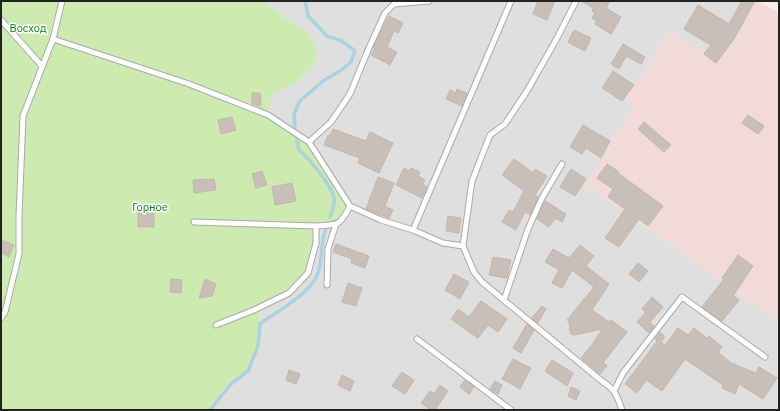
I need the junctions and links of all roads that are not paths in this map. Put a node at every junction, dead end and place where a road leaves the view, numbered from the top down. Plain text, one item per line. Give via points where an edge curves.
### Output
1 (62, 1) edge
2 (429, 1) edge
3 (511, 1) edge
4 (576, 1) edge
5 (1, 20) edge
6 (52, 39) junction
7 (42, 66) junction
8 (309, 142) junction
9 (562, 164) dead end
10 (350, 206) junction
11 (194, 222) dead end
12 (336, 224) junction
13 (316, 226) junction
14 (414, 230) junction
15 (463, 246) junction
16 (327, 285) dead end
17 (504, 300) junction
18 (1, 318) edge
19 (216, 325) dead end
20 (417, 339) dead end
21 (765, 357) dead end
22 (614, 391) junction
23 (512, 410) edge
24 (622, 410) edge

1 - 6 lane
2 - 8 lane via 394,4 385,13 350,94 331,122
3 - 14 lane
4 - 15 lane via 527,91 505,124 490,135 472,181
5 - 7 lane
6 - 7 lane
6 - 8 lane via 189,84 268,115
7 - 18 lane via 23,116 19,254 5,312
8 - 10 lane
9 - 17 lane via 528,229
10 - 12 lane via 342,222
10 - 14 lane via 381,220
11 - 13 lane
12 - 13 lane
12 - 16 lane via 328,249
13 - 19 lane via 316,243 308,273 289,293
14 - 15 lane via 443,243
15 - 17 lane via 474,272
17 - 22 lane
20 - 23 lane
21 - 22 lane via 682,297 623,373
22 - 24 lane

